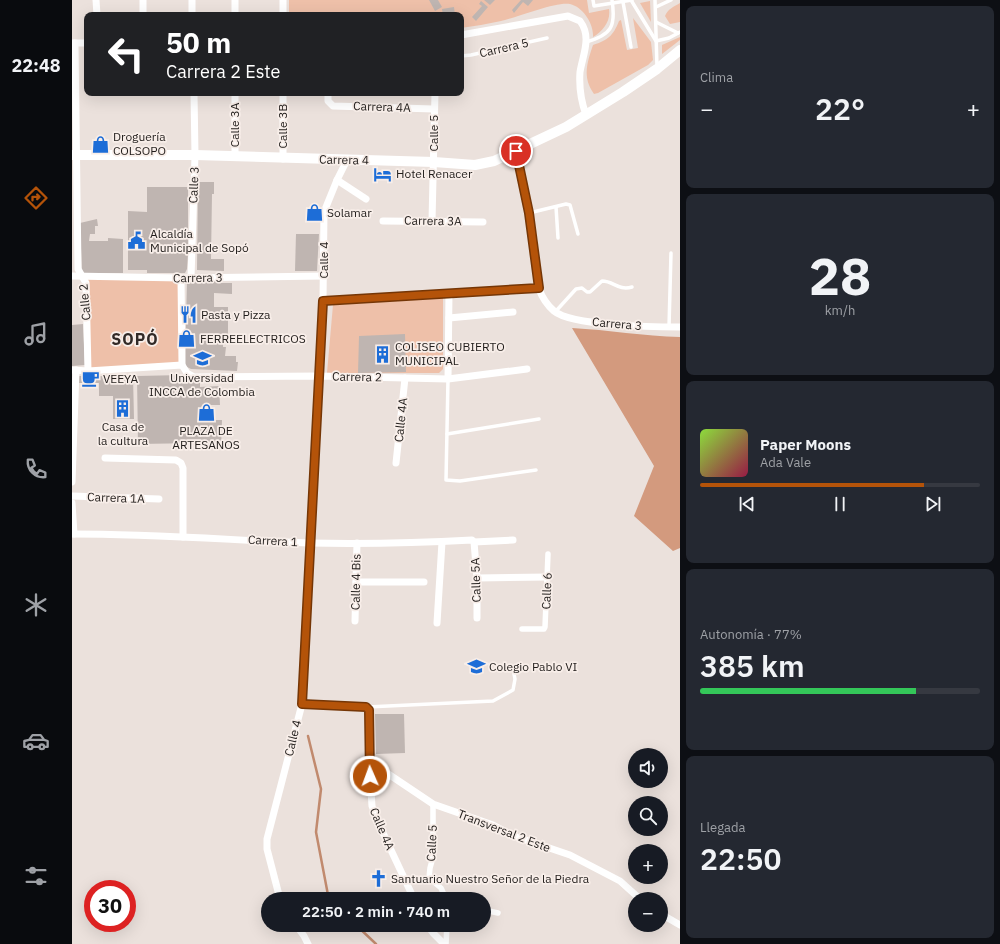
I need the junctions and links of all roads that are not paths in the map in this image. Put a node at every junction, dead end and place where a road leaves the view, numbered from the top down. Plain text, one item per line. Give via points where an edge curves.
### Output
1 (96, 0) edge
2 (143, 0) edge
3 (192, 0) edge
4 (235, 0) edge
5 (283, 0) edge
6 (593, 0) edge
7 (632, 0) edge
8 (655, 0) edge
9 (671, 0) edge
10 (613, 1) edge
11 (623, 2) junction
12 (656, 7) junction
13 (97, 12) edge
14 (143, 12) edge
15 (192, 12) edge
16 (235, 12) edge
17 (283, 12) edge
18 (656, 22) junction
19 (679, 32) edge
20 (464, 34) edge
21 (547, 38) dead end
22 (656, 41) junction
23 (586, 42) junction
24 (74, 43) edge
25 (631, 47) dead end
26 (680, 50) edge
27 (464, 56) edge
28 (657, 69) junction
29 (194, 96) edge
30 (235, 96) edge
31 (283, 96) edge
32 (328, 96) edge
33 (435, 96) edge
34 (434, 109) junction
35 (586, 115) junction
36 (516, 151) junction
37 (74, 155) edge
38 (195, 155) junction
39 (235, 157) junction
40 (283, 159) junction
41 (347, 160) junction
42 (434, 162) junction
43 (337, 180) junction
44 (366, 199) dead end
45 (556, 207) junction
46 (529, 213) junction
47 (384, 221) dead end
48 (432, 221) junction
49 (483, 222) dead end
50 (578, 234) dead end
51 (558, 238) dead end
52 (671, 253) dead end
53 (72, 276) edge
54 (82, 276) junction
55 (324, 276) junction
56 (181, 278) junction
57 (191, 278) junction
58 (632, 287) dead end
59 (539, 288) junction
60 (449, 293) junction
61 (323, 301) junction
62 (513, 312) dead end
63 (555, 312) junction
64 (449, 318) junction
65 (669, 327) junction
66 (680, 327) edge
67 (182, 365) junction
68 (528, 369) dead end
69 (74, 370) edge
70 (88, 371) junction
71 (319, 376) junction
72 (405, 378) junction
73 (448, 379) junction
74 (539, 419) dead end
75 (447, 434) junction
76 (105, 458) dead end
77 (396, 463) dead end
78 (536, 470) dead end
79 (72, 482) edge
80 (72, 496) edge
81 (159, 499) dead end
82 (72, 503) edge
83 (73, 534) edge
84 (183, 537) junction
85 (513, 540) dead end
86 (442, 542) junction
87 (474, 542) junction
88 (310, 543) junction
89 (357, 543) junction
90 (548, 554) dead end
91 (548, 577) junction
92 (477, 578) junction
93 (356, 582) junction
94 (424, 582) dead end
95 (477, 618) dead end
96 (356, 621) dead end
97 (437, 623) dead end
98 (522, 630) dead end
99 (513, 669) dead end
100 (302, 704) junction
101 (366, 707) junction
102 (369, 761) junction
103 (433, 804) junction
104 (278, 892) edge
105 (411, 892) edge
106 (443, 892) edge
107 (632, 892) edge
108 (491, 912) edge
109 (498, 913) dead end
110 (668, 918) edge
111 (680, 925) edge
112 (301, 932) edge
113 (434, 932) edge
114 (446, 932) edge
115 (308, 944) edge
116 (445, 944) edge

1 - 13 street
2 - 14 street
3 - 15 street
4 - 16 street
5 - 17 street
6 - 10 lane via 594,6
7 - 11 lane
7 - 22 lane
8 - 12 lane
9 - 12 lane
10 - 11 lane
10 - 23 lane via 610,31 598,39
11 - 25 lane
12 - 18 lane
18 - 19 lane
18 - 22 lane
19 - 22 lane
20 - 23 street via 568,16 580,20
21 - 27 lane, Carrera 5
22 - 28 lane
23 - 35 street via 580,73 581,97
24 - 37 street, Calle 2
26 - 28 main road, Carrera 4
28 - 35 main road, Carrera 4
29 - 38 street, Calle 3
30 - 39 street, Calle 3A
31 - 40 street, Calle 3B
32 - 34 street, Carrera 4A via 328,101 333,106
33 - 34 street, Calle 5
34 - 42 street, Calle 5
35 - 36 main road, Carrera 4
36 - 42 main road, Carrera 4 via 494,161 475,165
36 - 46 street
37 - 38 main road, Carrera 4
37 - 54 street, Calle 2 via 78,269
38 - 39 main road, Carrera 4
38 - 57 street, Calle 3
39 - 40 main road, Carrera 4
40 - 41 main road, Carrera 4
41 - 42 main road, Carrera 4
41 - 43 street, Calle 4
42 - 48 street, Calle 5
43 - 44 street
43 - 55 street, Calle 4 via 324,212
45 - 46 lane
45 - 50 lane via 570,205
45 - 51 lane
46 - 59 street
47 - 48 street, Carrera 3A
48 - 49 street, Carrera 3A
52 - 65 lane
53 - 54 street, Carrera 3
54 - 56 street, Carrera 3
54 - 70 street, Calle 2 via 86,283
55 - 57 street, Carrera 3
55 - 61 street, Calle 4
56 - 57 street, Carrera 3
56 - 67 street
58 - 63 lane via 626,289 602,281 590,292 582,288 576,289
59 - 60 street
59 - 63 street via 546,303
60 - 61 street
60 - 64 street
61 - 71 street, Calle 4
62 - 64 street
63 - 65 street, Carrera 3 via 598,323
64 - 73 street
65 - 66 street, Carrera 3
67 - 70 street
67 - 71 street, Carrera 2 via 187,373 194,377
68 - 73 street, Carrera 2
69 - 70 street
69 - 79 street
71 - 72 street, Carrera 2
71 - 88 street, Calle 4
72 - 73 street, Carrera 2
72 - 77 street, Calle 4A
73 - 75 lane
74 - 75 lane
75 - 78 lane via 446,480 460,481
76 - 84 street via 176,460 182,463
80 - 81 street, Carrera 1A
82 - 83 street
83 - 84 street, Carrera 1
84 - 88 street, Carrera 1
85 - 87 street, Carrera 1
86 - 87 street, Carrera 1
86 - 89 street, Carrera 1
86 - 97 street
87 - 92 street, Calle 5A
88 - 89 street, Carrera 1
88 - 100 street, Calle 4
89 - 93 street, Calle 4 Bis
90 - 91 street, Calle 6
91 - 92 street
91 - 98 street, Calle 6 via 545,628
92 - 95 street, Calle 5A
93 - 94 street
93 - 96 street, Calle 4 Bis
99 - 101 lane via 515,679 512,690 493,701
100 - 101 street
100 - 104 street, Calle 4 via 267,840
101 - 102 street, Calle 4A via 370,713
102 - 103 street, Transversal 2 Este
102 - 105 street, Calle 4A via 372,806
103 - 106 street, Calle 5 via 433,857 429,878
103 - 107 street, Transversal 2 Este via 570,855 620,881
108 - 109 street
110 - 111 street
112 - 115 street
113 - 116 street
114 - 116 street

